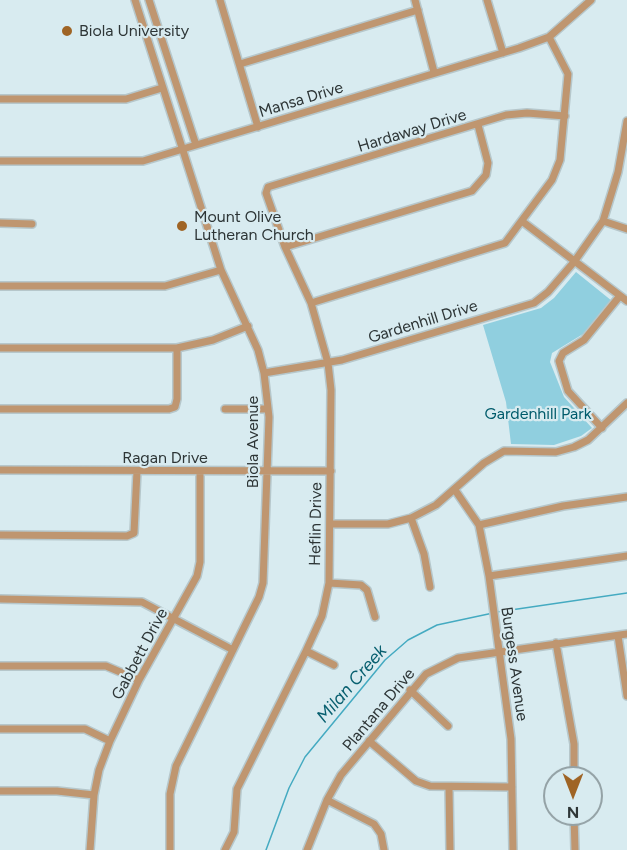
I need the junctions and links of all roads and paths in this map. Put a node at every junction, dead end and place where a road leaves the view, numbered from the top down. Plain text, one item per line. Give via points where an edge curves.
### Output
1 (135, 0) edge
2 (150, 0) edge
3 (219, 0) edge
4 (415, 0) edge
5 (487, 0) edge
6 (591, 0) edge
7 (418, 10) junction
8 (549, 37) junction
9 (502, 53) junction
10 (240, 64) junction
11 (434, 72) junction
12 (162, 88) junction
13 (0, 99) edge
14 (565, 116) junction
15 (627, 121) edge
16 (478, 125) junction
17 (258, 127) junction
18 (196, 146) junction
19 (182, 149) junction
20 (0, 161) edge
21 (268, 188) joint
22 (603, 221) junction
23 (523, 222) junction
24 (0, 223) edge
25 (32, 224) dead end
26 (627, 229) edge
27 (285, 247) junction
28 (574, 262) junction
29 (221, 270) junction
30 (0, 286) edge
31 (619, 297) junction
32 (627, 301) edge
33 (311, 303) junction
34 (248, 326) junction
35 (0, 348) edge
36 (177, 348) junction
37 (328, 363) junction
38 (264, 373) junction
39 (627, 403) edge
40 (268, 408) junction
41 (0, 409) edge
42 (225, 409) dead end
43 (602, 428) junction
44 (0, 470) edge
45 (137, 471) junction
46 (267, 471) junction
47 (331, 471) junction
48 (200, 472) junction
49 (455, 490) junction
50 (627, 497) edge
51 (411, 518) junction
52 (331, 524) junction
53 (479, 525) junction
54 (0, 535) edge
55 (627, 556) edge
56 (489, 576) junction
57 (329, 583) junction
58 (430, 587) dead end
59 (0, 599) edge
60 (375, 617) dead end
61 (175, 618) junction
62 (627, 634) edge
63 (618, 636) junction
64 (556, 643) junction
65 (233, 650) junction
66 (306, 651) junction
67 (498, 652) junction
68 (334, 665) dead end
69 (0, 666) edge
70 (140, 680) junction
71 (410, 690) junction
72 (627, 696) edge
73 (448, 726) dead end
74 (0, 729) edge
75 (110, 741) junction
76 (369, 741) junction
77 (574, 766) edge
78 (512, 787) junction
79 (449, 788) junction
80 (0, 791) edge
81 (94, 795) junction
82 (327, 800) junction
83 (574, 826) edge
84 (91, 849) edge
85 (170, 850) edge
86 (225, 850) edge
87 (307, 850) edge
88 (384, 850) edge
89 (450, 850) edge
90 (513, 850) edge
91 (575, 850) edge

1 - 12 street, Biola Avenue
2 - 18 street
3 - 10 street
4 - 7 street
5 - 9 street
6 - 8 street, Mansa Drive
7 - 10 street
7 - 11 street
8 - 9 street, Mansa Drive
8 - 14 street via 568,74
9 - 11 street, Mansa Drive
10 - 17 street
11 - 17 street, Mansa Drive
12 - 13 street via 126,99
12 - 19 street, Biola Avenue
14 - 16 street, Hardaway Drive via 527,113
14 - 23 street via 560,160 552,180
15 - 22 street, Gardenhill Drive via 618,172
16 - 21 street, Hardaway Drive
16 - 27 street via 488,164 486,175 472,191
17 - 18 street, Mansa Drive
18 - 19 street, Mansa Drive
19 - 20 street, Mansa Drive via 143,161
19 - 29 street, Biola Avenue
21 - 27 street, Heflin Drive via 266,193
22 - 26 street
22 - 28 street, Gardenhill Drive
23 - 28 street
23 - 33 street via 496,248
24 - 25 street
27 - 33 street, Heflin Drive
28 - 31 street
28 - 37 street, Gardenhill Drive via 534,303
29 - 30 street via 165,286
29 - 34 street, Biola Avenue
31 - 32 street
31 - 43 street via 584,340 562,353 559,361 568,391
33 - 37 street, Heflin Drive
34 - 36 street via 213,340
34 - 38 street, Biola Avenue
35 - 36 street
36 - 41 street via 177,399 175,406 168,409
37 - 38 street, Gardenhill Drive
37 - 47 street, Heflin Drive
38 - 40 street, Biola Avenue
39 - 43 street
40 - 42 street
40 - 46 street, Biola Avenue
43 - 49 street via 588,440 556,452 504,451 484,463
44 - 45 street, Ragan Drive
45 - 48 street, Ragan Drive
45 - 54 street via 134,533
46 - 47 street, Ragan Drive
46 - 48 street, Ragan Drive
46 - 65 street, Biola Avenue via 263,583
47 - 52 street, Heflin Drive
48 - 61 street, Gabbett Drive via 200,562
49 - 51 street via 436,506
49 - 53 street, Burgess Avenue
50 - 53 street via 563,506
51 - 52 street via 388,524
51 - 58 street
52 - 57 street, Heflin Drive
53 - 56 street, Burgess Avenue
55 - 56 street
56 - 67 street, Burgess Avenue
57 - 60 street via 361,585 367,590
57 - 66 street, Heflin Drive via 322,616
59 - 61 street via 131,600
61 - 65 street
61 - 70 street, Gabbett Drive
62 - 63 street, Plantana Drive
63 - 64 street, Plantana Drive
63 - 72 street
64 - 67 street, Plantana Drive
64 - 77 street via 574,744
65 - 85 street, Biola Avenue via 176,766 170,794
66 - 68 street
66 - 86 street, Heflin Drive via 237,789 234,832
67 - 71 street, Plantana Drive via 440,665
67 - 78 street, Burgess Avenue via 511,739
69 - 70 street via 106,666
70 - 75 street, Gabbett Drive
71 - 73 street
71 - 76 street, Plantana Drive
74 - 75 street via 85,729
75 - 81 street, Gabbett Drive
76 - 79 street via 416,781
76 - 82 street, Plantana Drive via 341,775
78 - 79 street
78 - 90 street, Burgess Avenue
79 - 89 street
80 - 81 street
81 - 84 street, Gabbett Drive
82 - 87 street, Plantana Drive
82 - 88 street via 374,824
83 - 91 street

